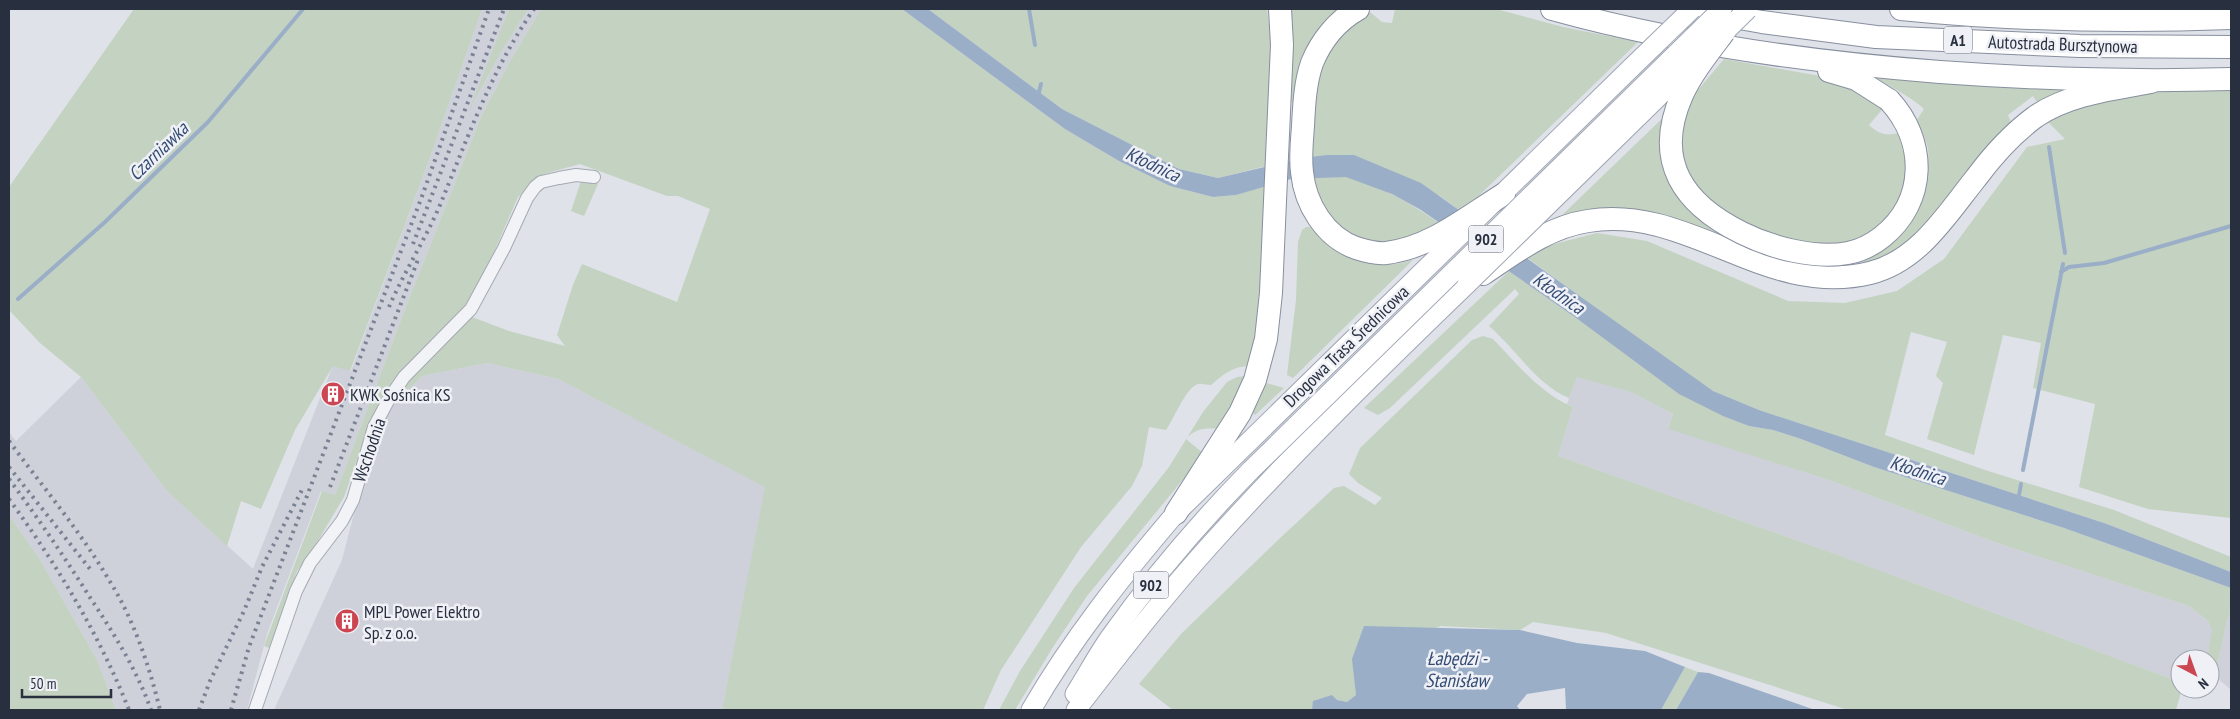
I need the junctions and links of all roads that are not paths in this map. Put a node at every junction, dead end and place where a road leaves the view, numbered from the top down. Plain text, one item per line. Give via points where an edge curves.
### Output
1 (1280, 9) edge
2 (1358, 9) edge
3 (1552, 9) edge
4 (1688, 9) edge
5 (1692, 9) edge
6 (1722, 9) edge
7 (1748, 9) edge
8 (1901, 9) edge
9 (2231, 18) edge
10 (1724, 32) junction
11 (2231, 47) edge
12 (1781, 55) junction
13 (2231, 79) edge
14 (2152, 82) junction
15 (594, 177) dead end
16 (1504, 194) junction
17 (1467, 284) junction
18 (1225, 454) junction
19 (1176, 513) joint
20 (254, 710) edge
21 (1031, 710) edge
22 (1065, 710) edge
23 (1076, 710) edge

1 - 18 highway via 1282,45 1277,172 1266,339 1256,380
2 - 16 highway via 1343,19 1324,40 1309,74 1304,103 1302,172 1307,196 1330,232 1348,245 1370,252 1410,248 1438,235
3 - 12 highway via 1642,30
4 - 11 highway, Autostrada Bursztynowa / A1 via 1876,36 2080,46
5 - 16 main road, Drogowa Trasa Średnicowa / 902, bridge
6 - 22 main road, Drogowa Trasa Średnicowa / 902, bridge via 1251,470 1191,534 1110,637
7 - 10 main road, bridge
8 - 9 highway, Autostrada Bursztynowa / A1 via 2071,18
10 - 12 highway, bridge via 1682,95 1673,122 1672,157 1688,194 1721,222 1754,239 1818,255 1850,253 1874,243 1894,227 1907,208 1915,187 1916,148 1910,132 1889,100 1856,79
10 - 17 main road, bridge
12 - 14 highway via 1873,67 1967,74
13 - 14 highway
14 - 17 highway, bridge via 2094,93 2036,116 2013,134 1938,228 1918,247 1871,273 1840,278 1805,276 1646,221 1622,218 1587,221 1540,236
15 - 20 street, Wschodnia via 576,175 541,182 535,187 471,309 404,377 389,399 374,427 353,500 296,591
16 - 18 main road, Drogowa Trasa Średnicowa / 902
17 - 23 main road via 1266,484 1165,598
18 - 19 highway
19 - 21 main road, 902 via 1126,571

